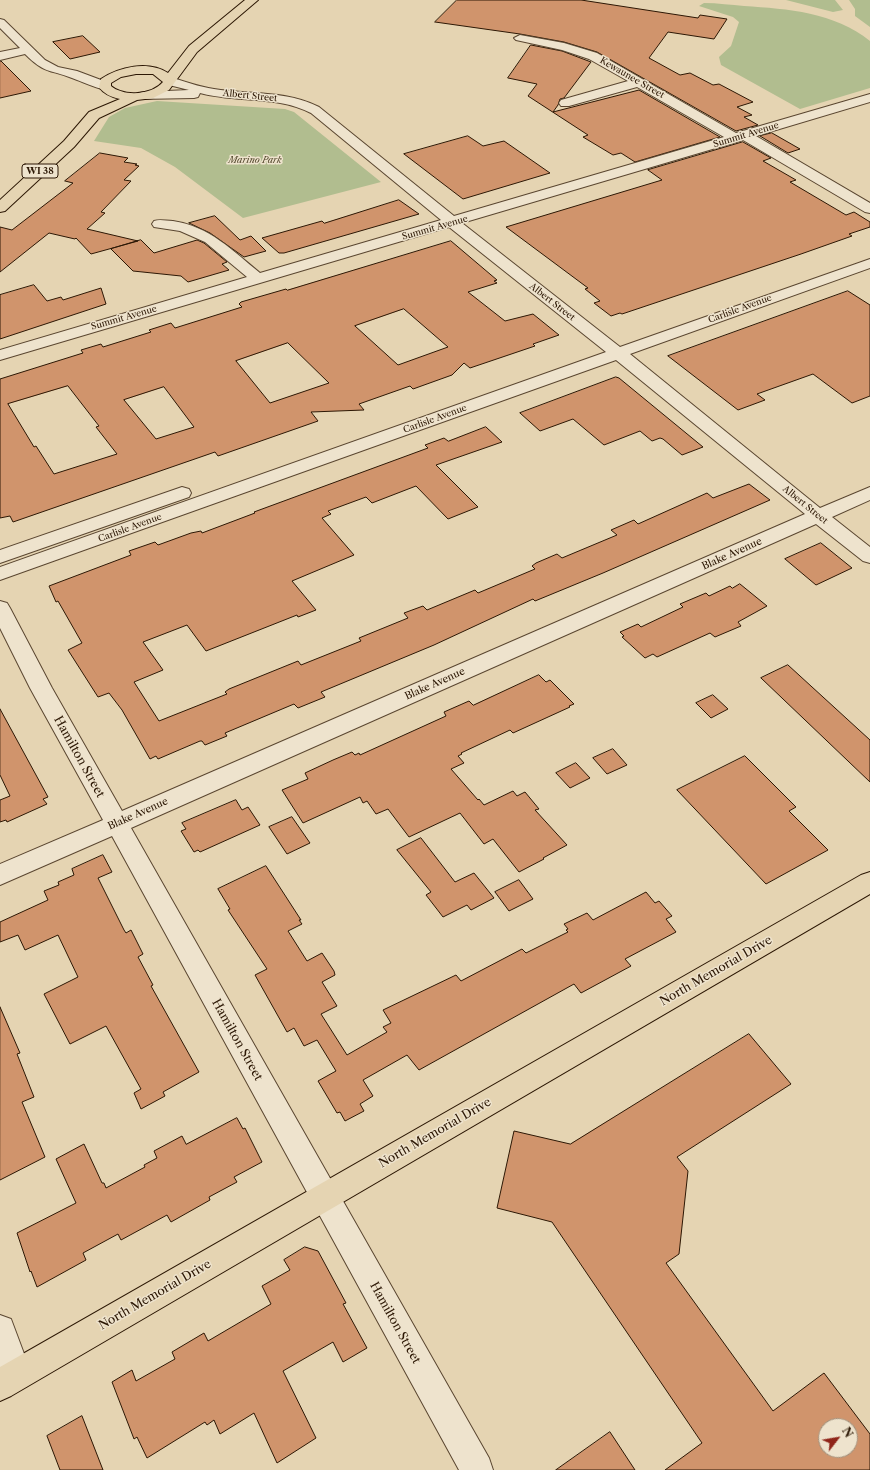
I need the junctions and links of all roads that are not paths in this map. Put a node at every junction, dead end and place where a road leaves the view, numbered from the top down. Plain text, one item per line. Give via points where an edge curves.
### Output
1 (252, 0) edge
2 (0, 22) edge
3 (520, 38) dead end
4 (28, 50) junction
5 (186, 55) junction
6 (0, 56) edge
7 (131, 71) junction
8 (73, 74) junction
9 (169, 80) junction
10 (640, 82) junction
11 (215, 93) junction
12 (139, 96) junction
13 (99, 97) junction
14 (870, 98) edge
15 (565, 103) dead end
16 (740, 137) junction
17 (0, 208) edge
18 (870, 209) edge
19 (452, 223) junction
20 (159, 224) dead end
21 (870, 251) edge
22 (870, 262) edge
23 (258, 279) junction
24 (612, 348) junction
25 (0, 355) edge
26 (363, 437) junction
27 (870, 493) edge
28 (818, 516) junction
29 (0, 557) edge
30 (870, 557) edge
31 (0, 574) edge
32 (0, 608) edge
33 (117, 824) junction
34 (0, 875) edge
35 (870, 882) edge
36 (325, 1197) junction
37 (0, 1330) edge
38 (8, 1380) edge
39 (470, 1467) edge

1 - 5 main road, WI 38
2 - 4 street
3 - 10 street, Kewaunee Street via 593,56
4 - 6 street
4 - 8 street via 41,63 54,70
5 - 7 main road, WI 38
5 - 9 main road, WI 38
7 - 8 street
7 - 9 main road via 156,72
7 - 13 main road, WI 38 via 105,82
8 - 13 street
9 - 11 street, Albert Street
9 - 12 main road, WI 38 via 162,90
10 - 15 street
10 - 16 street, Kewaunee Street
11 - 12 street, Albert Street
11 - 19 street, Albert Street via 264,96 307,106
12 - 13 main road, WI 38
12 - 13 main road via 108,91
13 - 17 main road, WI 38 via 69,144
14 - 16 street, Summit Avenue
16 - 18 street, Kewaunee Street
16 - 19 street, Summit Avenue
19 - 23 street, Summit Avenue
19 - 24 street, Albert Street
20 - 23 street via 183,228 210,239
21 - 24 street, Carlisle Avenue
22 - 24 street, Carlisle Avenue
23 - 25 street, Summit Avenue
24 - 26 street, Carlisle Avenue
24 - 28 street, Albert Street
26 - 29 street, Carlisle Avenue
26 - 31 street, Carlisle Avenue
27 - 28 street, Blake Avenue
28 - 30 street, Albert Street
28 - 33 street, Blake Avenue
32 - 33 street, Hamilton Street via 41,688
33 - 34 street, Blake Avenue
33 - 36 street, Hamilton Street
35 - 36 main road, North Memorial Drive
36 - 38 main road, North Memorial Drive
36 - 39 street, Hamilton Street
37 - 38 street

